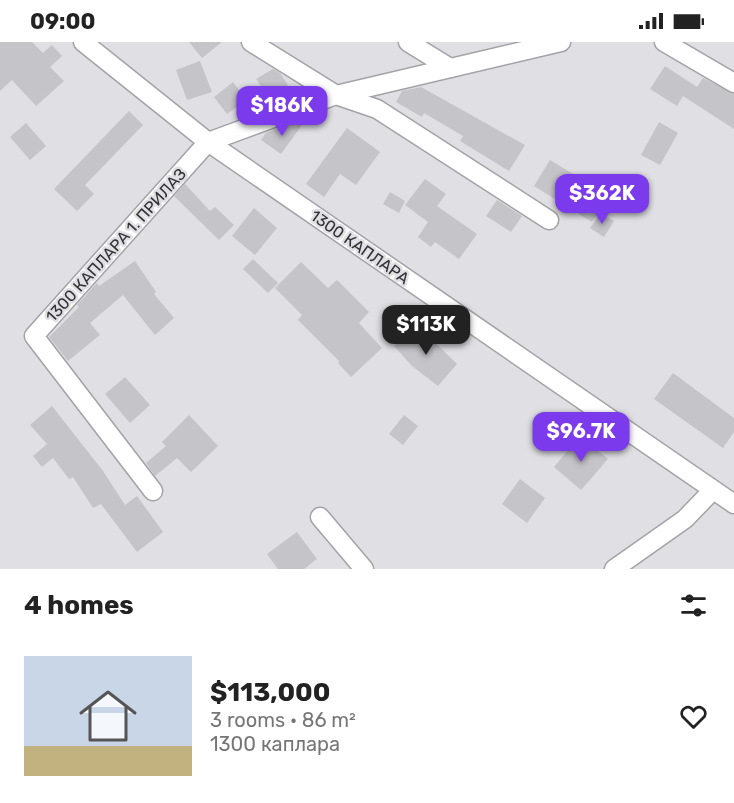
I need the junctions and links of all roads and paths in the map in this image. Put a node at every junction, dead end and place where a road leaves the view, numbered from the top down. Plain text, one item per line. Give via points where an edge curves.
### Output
1 (83, 42) edge
2 (251, 42) edge
3 (408, 42) edge
4 (561, 42) edge
5 (664, 42) edge
6 (450, 68) junction
7 (734, 83) edge
8 (336, 95) junction
9 (208, 142) junction
10 (549, 220) dead end
11 (713, 490) junction
12 (153, 491) dead end
13 (734, 504) edge
14 (320, 517) dead end
15 (364, 569) edge
16 (614, 569) edge

1 - 9 street, 1300 КАПЛАРА
2 - 8 street
3 - 6 street
4 - 6 street
5 - 7 street
6 - 8 street
8 - 9 street
8 - 10 street via 377,109
9 - 11 street, 1300 КАПЛАРА
9 - 12 street, 1300 КАПЛАРА 1. ПРИЛАЗ via 34,336
11 - 13 street, 1300 КАПЛАРА
11 - 16 street via 685,519
14 - 15 street

